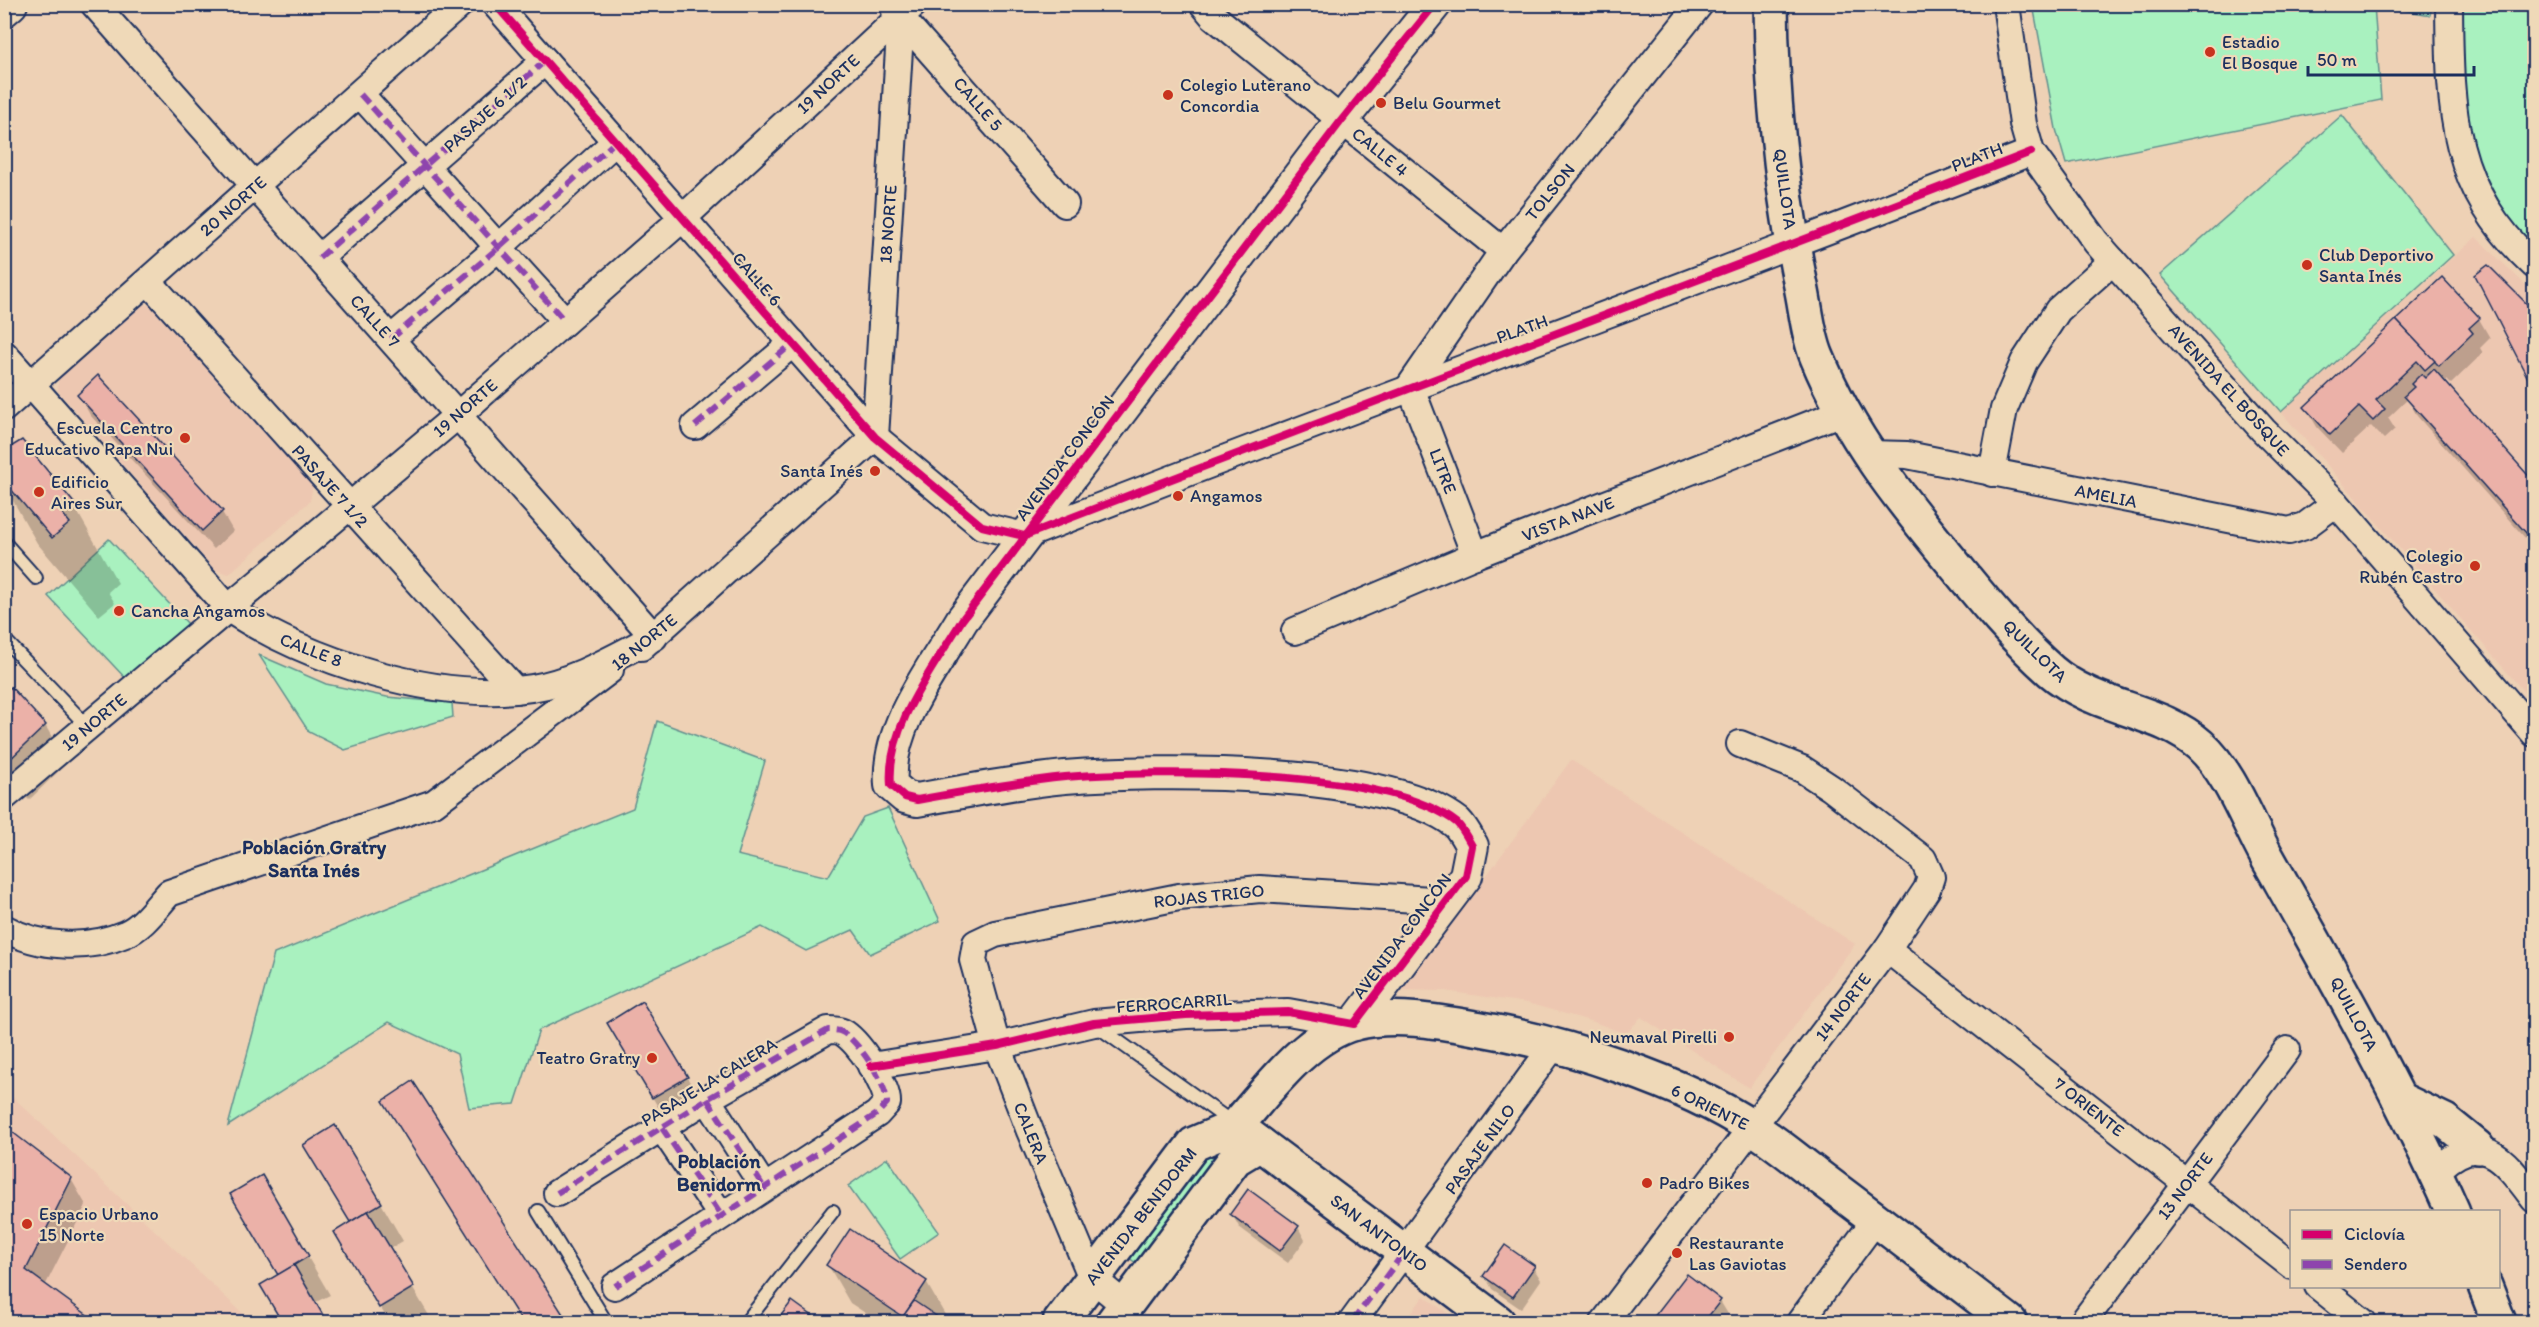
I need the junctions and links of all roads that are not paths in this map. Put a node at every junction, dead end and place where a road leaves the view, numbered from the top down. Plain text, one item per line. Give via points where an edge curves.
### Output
1 (11, 4) edge
2 (94, 4) edge
3 (460, 4) edge
4 (495, 4) edge
5 (1203, 4) edge
6 (1435, 4) edge
7 (1700, 4) edge
8 (1772, 4) edge
9 (2006, 4) edge
10 (2449, 4) edge
11 (902, 9) edge
12 (4, 10) edge
13 (545, 61) junction
14 (360, 94) junction
15 (1341, 121) junction
16 (616, 141) junction
17 (2031, 152) junction
18 (425, 167) junction
19 (255, 186) junction
20 (1065, 204) dead end
21 (683, 218) junction
22 (1793, 245) junction
23 (498, 248) junction
24 (1503, 251) junction
25 (319, 258) junction
26 (2113, 261) junction
27 (2535, 265) edge
28 (148, 281) junction
29 (565, 321) junction
30 (391, 339) junction
31 (793, 343) junction
32 (4, 354) edge
33 (4, 379) edge
34 (31, 384) junction
35 (1410, 386) junction
36 (4, 408) edge
37 (1842, 412) junction
38 (458, 415) junction
39 (695, 426) dead end
40 (875, 437) junction
41 (1868, 454) junction
42 (1992, 473) junction
43 (2336, 503) junction
44 (347, 506) junction
45 (1024, 536) junction
46 (4, 542) edge
47 (1475, 555) junction
48 (36, 578) dead end
49 (229, 609) junction
50 (1295, 631) dead end
51 (654, 637) junction
52 (4, 639) edge
53 (515, 690) junction
54 (88, 727) junction
55 (2535, 733) edge
56 (1740, 744) dead end
57 (4, 797) edge
58 (1447, 901) junction
59 (4, 928) edge
60 (976, 943) joint
61 (1887, 949) junction
62 (1094, 1023) junction
63 (1354, 1024) junction
64 (1554, 1045) junction
65 (997, 1046) junction
66 (2287, 1050) dead end
67 (871, 1066) junction
68 (707, 1099) junction
69 (2399, 1099) junction
70 (1752, 1127) junction
71 (662, 1128) junction
72 (1248, 1135) junction
73 (2477, 1147) junction
74 (2436, 1172) junction
75 (2187, 1185) junction
76 (763, 1186) junction
77 (557, 1193) dead end
78 (2535, 1199) edge
79 (2452, 1210) edge
80 (538, 1211) dead end
81 (833, 1211) dead end
82 (721, 1215) junction
83 (1876, 1219) junction
84 (1405, 1251) junction
85 (2290, 1264) edge
86 (1092, 1278) junction
87 (615, 1286) dead end
88 (2319, 1288) edge
89 (2485, 1288) edge
90 (1120, 1314) edge
91 (606, 1323) edge
92 (746, 1323) edge
93 (1060, 1323) edge
94 (1352, 1323) edge
95 (1498, 1323) edge
96 (1605, 1323) edge
97 (1800, 1323) edge
98 (2010, 1323) edge
99 (2083, 1323) edge
100 (2363, 1323) edge
101 (2499, 1323) edge

1 - 12 street
2 - 19 street, CALLE 7
3 - 14 street, 20 NORTE
4 - 13 street, CALLE 6
5 - 15 street, CALLE 4
6 - 15 street, AVENIDA CONCÓN
7 - 24 street, TOLSON
8 - 22 main road, QUILLOTA via 1772,67
9 - 17 street, AVENIDA EL BOSQUE via 2023,124
10 - 27 street via 2454,115 2465,163 2472,183 2502,233
11 - 20 street, CALLE 5
11 - 21 street, 19 NORTE
11 - 40 street, 18 NORTE
13 - 16 street, CALLE 6
13 - 18 street, PASAJE 6 1/2
14 - 18 street
14 - 19 street, 20 NORTE
15 - 24 street, CALLE 4
15 - 45 street, AVENIDA CONCÓN
16 - 21 street, CALLE 6
16 - 23 street
17 - 22 street, PLATH
17 - 26 street, AVENIDA EL BOSQUE
18 - 23 street
18 - 25 street, PASAJE 6 1/2
19 - 25 street, CALLE 7
19 - 28 street, 20 NORTE
21 - 29 street, 19 NORTE
21 - 31 street, CALLE 6
22 - 35 street, PLATH
22 - 37 main road, QUILLOTA via 1815,354
23 - 29 street
23 - 30 street
24 - 35 street, TOLSON
25 - 30 street, CALLE 7
26 - 42 street via 2058,310 2024,362 2004,409
26 - 43 street, AVENIDA EL BOSQUE via 2263,429
28 - 34 street, 20 NORTE
28 - 44 street, PASAJE 7 1/2
29 - 38 street, 19 NORTE
30 - 38 street, CALLE 7
31 - 39 street
31 - 40 street, CALLE 6
32 - 34 street, CALLE 8
33 - 34 street
34 - 36 street, 20 NORTE
34 - 49 street, CALLE 8
35 - 45 street, PLATH
35 - 47 street, LITRE
37 - 41 main road, QUILLOTA
37 - 47 street, VISTA NAVE
38 - 44 street, 19 NORTE
38 - 51 street, CALLE 7
40 - 45 street, CALLE 6 via 982,526
40 - 51 street, 18 NORTE
41 - 42 street, AMELIA via 1907,455
41 - 69 main road, QUILLOTA via 1975,590 2052,671 2075,689 2180,730 2202,746 2223,775
42 - 43 street, AMELIA via 2289,531 2306,526
43 - 55 street, AVENIDA EL BOSQUE
44 - 49 street, 19 NORTE
44 - 53 street, PASAJE 7 1/2
45 - 58 street, AVENIDA CONCÓN via 962,620 912,705 890,765 891,785 905,797 917,800 1066,777 1184,774 1337,783 1437,810 1459,825 1472,846 1466,876
46 - 48 lane
47 - 50 street, VISTA NAVE
49 - 53 street, CALLE 8 via 286,641 382,675 442,687
49 - 54 street, 19 NORTE
51 - 53 street, CALLE 8 via 583,672
51 - 59 street, 18 NORTE via 434,803 169,893 126,934 61,945 27,939
52 - 54 lane
54 - 57 street, 19 NORTE
56 - 61 street, 14 NORTE via 1802,769 1923,859 1931,877 1927,889
58 - 60 street, ROJAS TRIGO via 1260,889 1179,897 995,934
58 - 63 street, AVENIDA CONCÓN
60 - 65 street, CALERA via 973,960
61 - 70 street, 14 NORTE
61 - 75 street, 7 ORIENTE
62 - 63 street, FERROCARRIL via 1288,1012
62 - 65 street, FERROCARRIL
62 - 72 lane
63 - 64 main road, 6 ORIENTE via 1400,1019 1448,1024
63 - 72 main road, AVENIDA BENIDORM via 1317,1042 1288,1066
64 - 70 main road, 6 ORIENTE via 1679,1091
64 - 84 street, PASAJE NILO
65 - 67 street
65 - 86 street, CALERA
66 - 75 street, 13 NORTE
67 - 68 street, PASAJE LA CALERA via 850,1038 828,1030
67 - 76 street, PASAJE LA CALERA via 885,1088 887,1103 883,1108
68 - 71 street, PASAJE LA CALERA
68 - 76 street, PASAJE LA CALERA
69 - 73 main road via 2445,1121
69 - 74 main road, QUILLOTA
70 - 83 main road, 6 ORIENTE
70 - 96 street, 14 NORTE
71 - 77 street, PASAJE LA CALERA
71 - 82 street, PASAJE LA CALERA
72 - 84 main road, SAN ANTONIO
72 - 86 main road, AVENIDA BENIDORM via 1194,1144
72 - 90 main road, AVENIDA BENIDORM via 1235,1159
73 - 74 street via 2457,1154
73 - 78 street via 2498,1158
74 - 79 main road, QUILLOTA
75 - 85 street, 7 ORIENTE
75 - 99 street, 13 NORTE
76 - 82 street, PASAJE LA CALERA
80 - 91 lane
81 - 92 lane
82 - 87 street, PASAJE LA CALERA
83 - 97 street
83 - 98 main road, 6 ORIENTE
84 - 94 street, PASAJE NILO
84 - 95 main road, SAN ANTONIO
86 - 90 street, CALERA
86 - 93 main road, AVENIDA BENIDORM
88 - 100 street
89 - 101 main road

